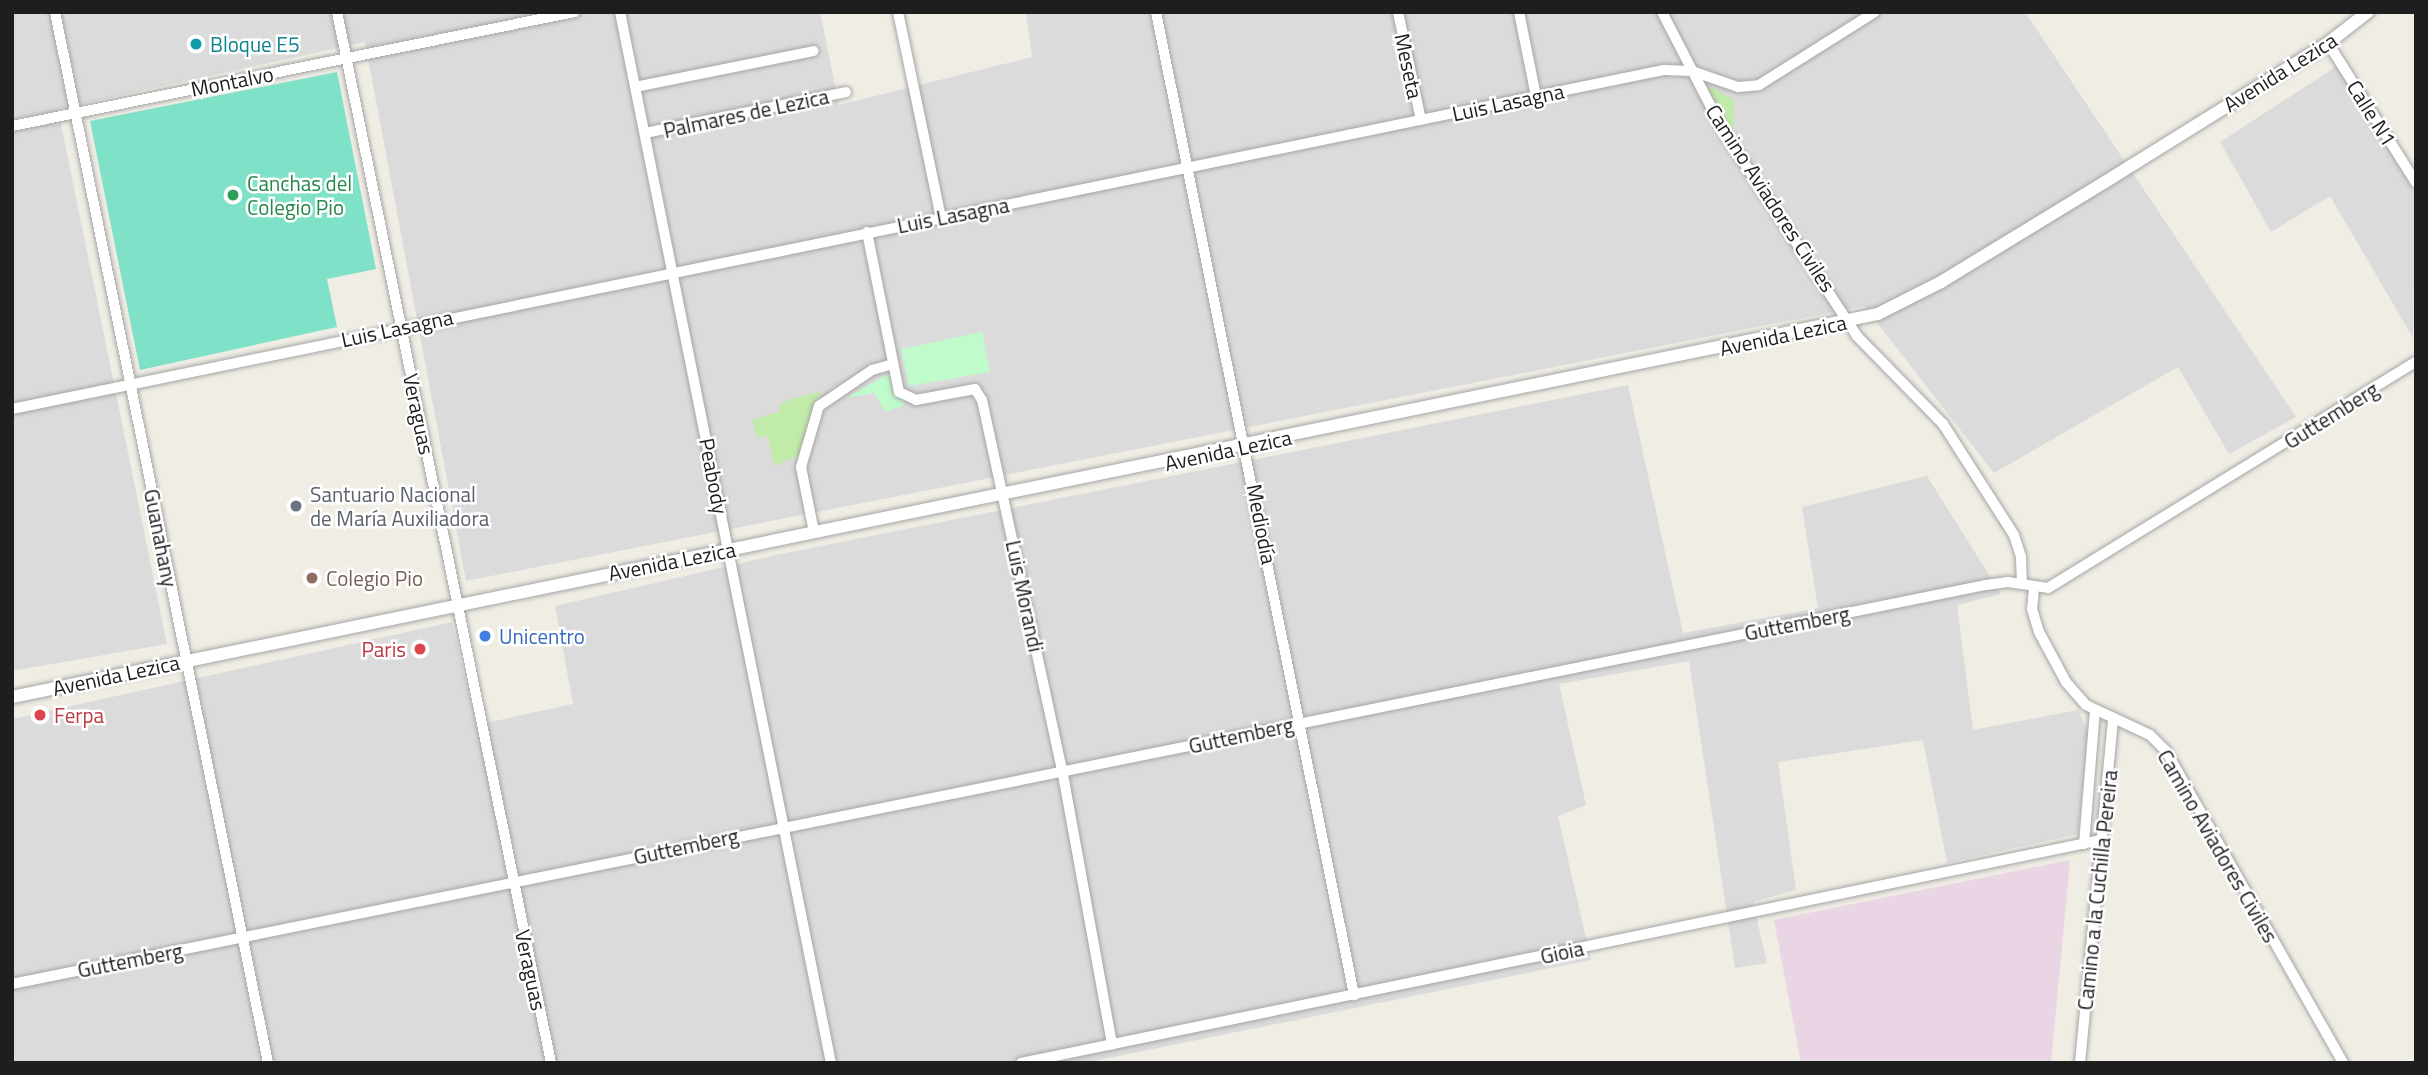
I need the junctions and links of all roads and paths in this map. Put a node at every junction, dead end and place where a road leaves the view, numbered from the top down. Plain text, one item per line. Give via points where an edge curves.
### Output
1 (55, 12) edge
2 (337, 12) edge
3 (575, 12) edge
4 (620, 12) edge
5 (898, 12) edge
6 (1156, 12) edge
7 (1398, 12) edge
8 (1519, 12) edge
9 (1662, 12) edge
10 (1875, 12) edge
11 (2368, 12) edge
12 (2328, 43) junction
13 (813, 51) dead end
14 (347, 60) junction
15 (1692, 71) junction
16 (635, 86) junction
17 (846, 92) dead end
18 (1535, 96) junction
19 (74, 114) junction
20 (1421, 120) junction
21 (12, 126) edge
22 (645, 133) junction
23 (1189, 168) junction
24 (2416, 183) edge
25 (940, 218) junction
26 (867, 232) junction
27 (673, 271) junction
28 (1850, 322) junction
29 (401, 327) junction
30 (2416, 362) edge
31 (893, 363) junction
32 (130, 385) junction
33 (12, 409) edge
34 (1246, 446) junction
35 (1004, 496) junction
36 (814, 533) junction
37 (728, 549) junction
38 (2022, 584) junction
39 (2035, 588) junction
40 (458, 604) junction
41 (185, 660) junction
42 (12, 697) edge
43 (2095, 710) junction
44 (2113, 718) junction
45 (1302, 723) junction
46 (1062, 769) junction
47 (785, 826) junction
48 (2101, 840) junction
49 (2084, 844) junction
50 (513, 882) junction
51 (244, 937) junction
52 (12, 984) edge
53 (1354, 995) junction
54 (1112, 1045) junction
55 (268, 1063) edge
56 (551, 1063) edge
57 (831, 1063) edge
58 (1021, 1063) edge
59 (2080, 1063) edge
60 (2343, 1063) edge

1 - 19 street, Guanahany
2 - 14 street, Veraguas
3 - 14 street, Montalvo
4 - 16 street, Peabody
5 - 25 street
6 - 23 street, Mediodía
7 - 20 street, Meseta
8 - 18 street
9 - 15 street, Camino Aviadores Civiles
10 - 15 street, Luis Lasagna via 1759,85 1738,87
11 - 12 street, Avenida Lezica
12 - 24 street, Calle N1
12 - 28 street, Avenida Lezica via 1924,292
13 - 16 street
14 - 19 street, Montalvo
14 - 29 street, Veraguas
15 - 18 street, Luis Lasagna via 1664,70
15 - 28 street, Camino Aviadores Civiles via 1724,132
16 - 22 street, Peabody
17 - 22 street, Palmares de Lezica
18 - 20 street, Luis Lasagna
19 - 21 street, Montalvo
19 - 32 street, Guanahany
20 - 23 street, Luis Lasagna
22 - 27 street, Peabody
23 - 25 street, Luis Lasagna
23 - 34 street, Mediodía
25 - 26 street, Luis Lasagna
26 - 27 street, Luis Lasagna
26 - 31 street, Luis Morandi
27 - 29 street, Luis Lasagna
27 - 37 street, Peabody
28 - 34 street, Avenida Lezica
28 - 38 street, Camino Aviadores Civiles via 1877,359 1943,424 2014,535
29 - 32 street, Luis Lasagna
29 - 40 street, Veraguas
30 - 39 street, Guttemberg via 2064,580
31 - 35 street, Luis Morandi via 900,392 909,400 980,393
31 - 36 street via 872,370 819,406 800,467
32 - 33 street, Luis Lasagna
32 - 41 street, Guanahany
34 - 35 street, Avenida Lezica
34 - 45 street, Mediodía
35 - 36 street, Avenida Lezica
35 - 46 street, Luis Morandi
36 - 37 street, Avenida Lezica
37 - 40 street, Avenida Lezica
37 - 47 street, Peabody
38 - 39 street, Guttemberg
38 - 45 street, Guttemberg via 1986,585
39 - 43 street, Camino Aviadores Civiles via 2032,609 2045,645 2075,694
40 - 41 street, Avenida Lezica
40 - 50 street, Veraguas
41 - 42 street, Avenida Lezica
41 - 51 street, Guanahany
43 - 44 street, Camino Aviadores Civiles
43 - 49 street
44 - 48 street, Camino a la Cuchilla Pereira
44 - 60 street, Camino Aviadores Civiles via 2150,734 2166,751
45 - 46 street, Guttemberg
45 - 53 street, Mediodía
46 - 47 street, Guttemberg
46 - 54 street, Luis Morandi
47 - 50 street, Guttemberg
47 - 57 street, Peabody
48 - 49 street, Gioia
48 - 59 street, Camino a la Cuchilla Pereira
49 - 53 street, Gioia
50 - 51 street, Guttemberg
50 - 56 street, Veraguas
51 - 52 street, Guttemberg
51 - 55 street, Guanahany
53 - 54 street, Gioia
54 - 58 street, Gioia

